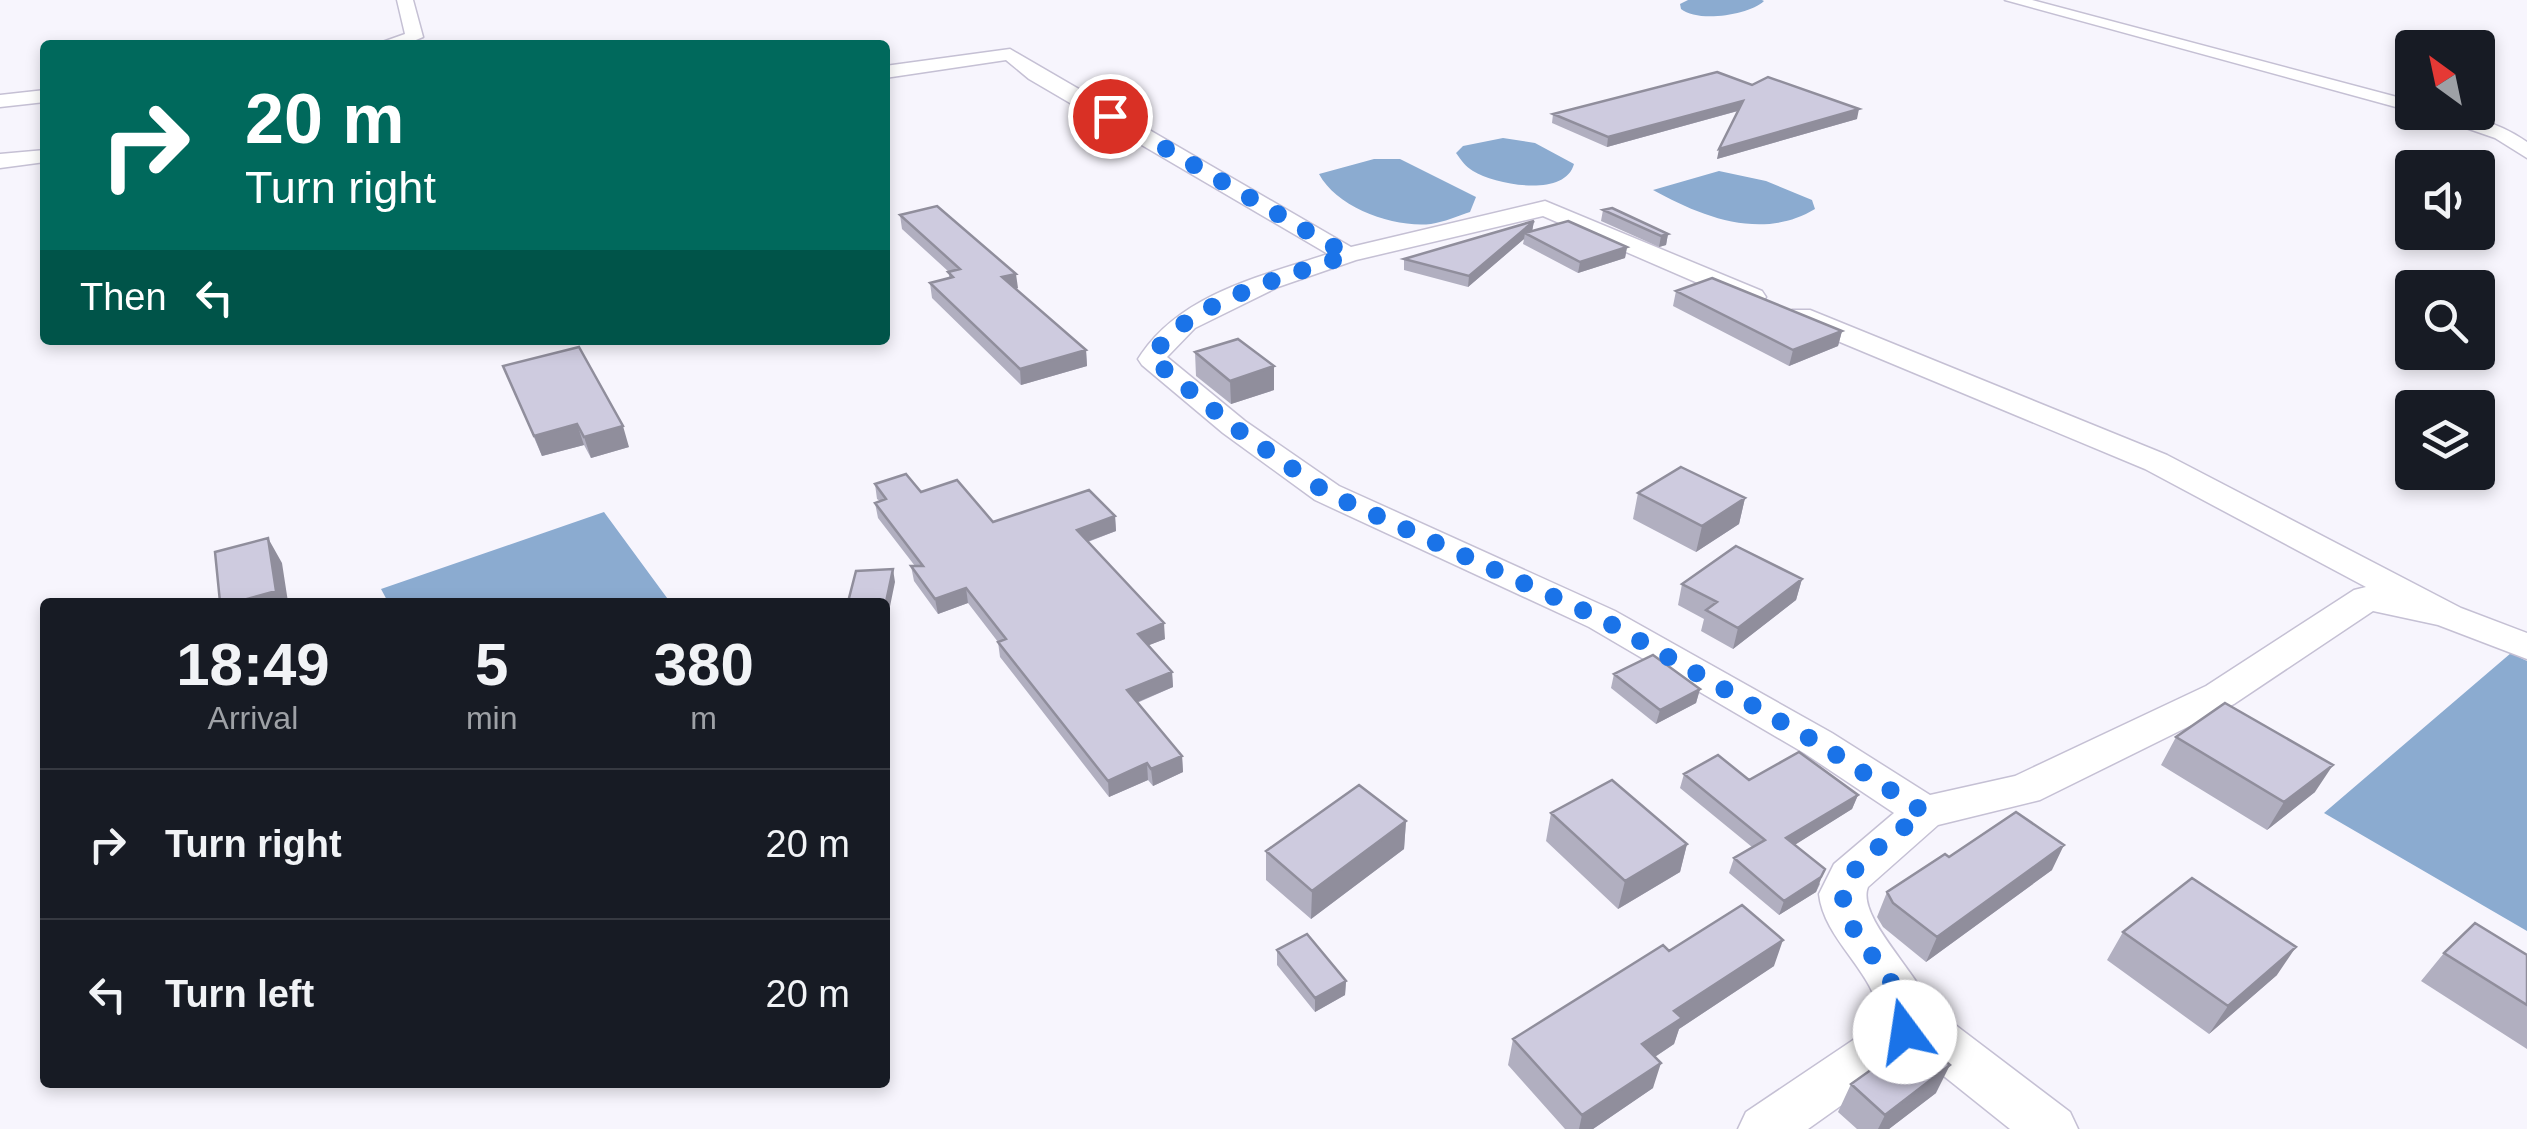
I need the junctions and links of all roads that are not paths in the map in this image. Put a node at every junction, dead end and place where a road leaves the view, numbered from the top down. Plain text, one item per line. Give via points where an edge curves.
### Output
1 (404, 0) edge
2 (2013, 0) edge
3 (405, 40) edge
4 (890, 71) edge
5 (40, 97) edge
6 (0, 101) edge
7 (2395, 102) edge
8 (2489, 130) edge
9 (2527, 152) edge
10 (40, 157) edge
11 (0, 161) edge
12 (1348, 255) junction
13 (2448, 616) junction
14 (2527, 647) edge
15 (1924, 812) junction
16 (1908, 1018) junction
17 (1765, 1129) edge
18 (2051, 1129) edge

1 - 3 street via 414,38
2 - 7 street
4 - 12 street via 1010,54
5 - 6 street
8 - 9 street
10 - 11 street
12 - 13 street via 1545,208 2156,462
12 - 15 street via 1225,301 1183,325 1152,359 1327,493 1602,619
13 - 14 street
13 - 15 street via 2367,598 2220,695 2025,789
15 - 16 street via 1850,876 1842,894 1844,912
16 - 17 street via 1905,1032
16 - 18 street

